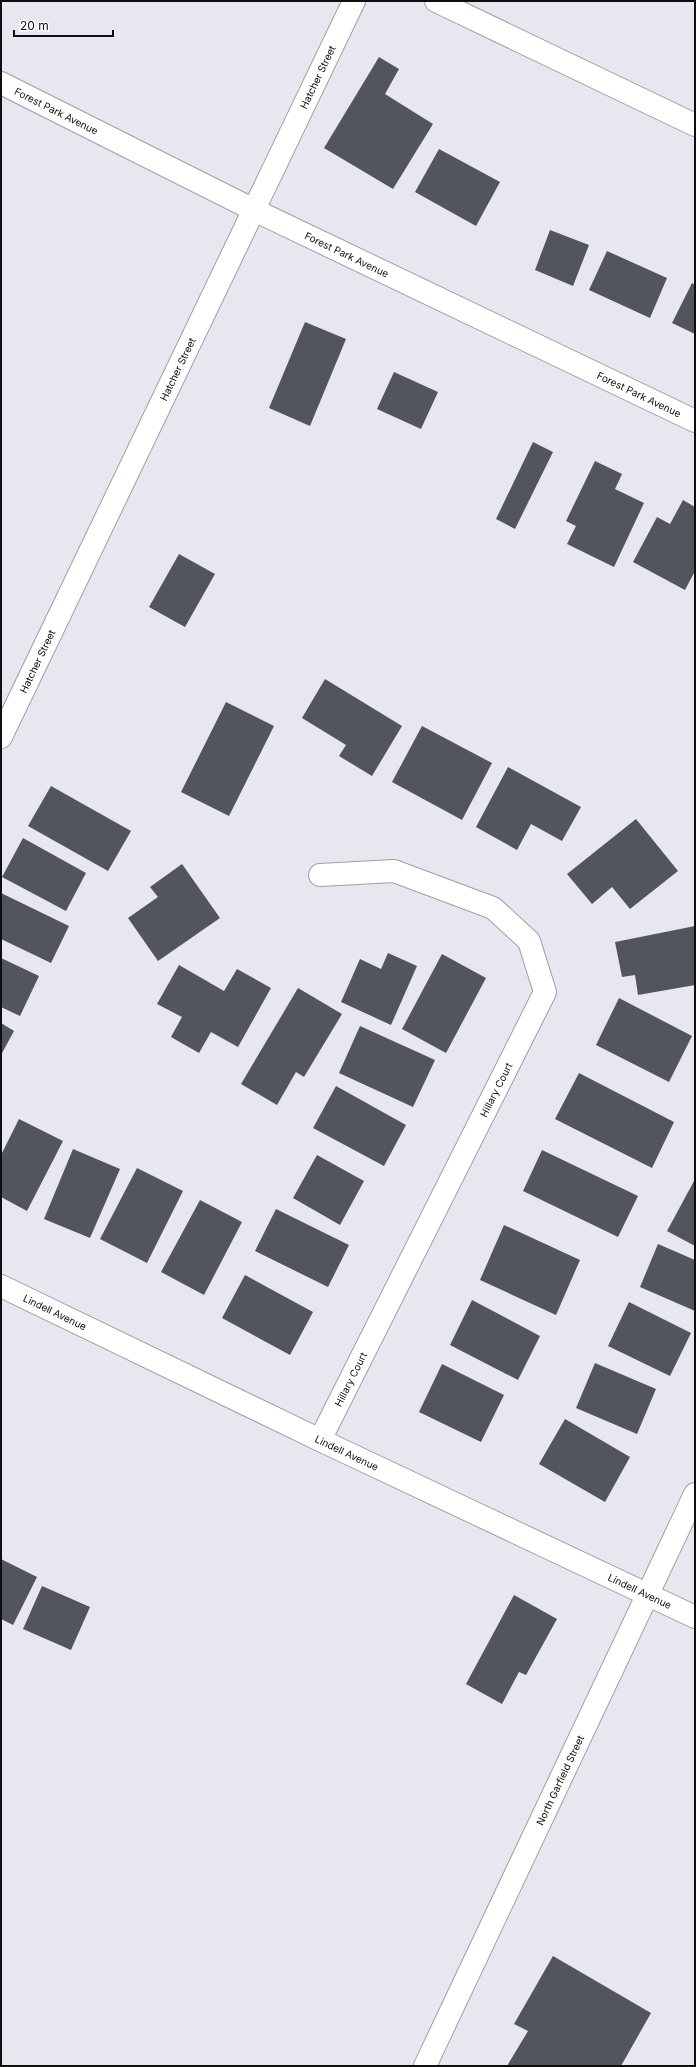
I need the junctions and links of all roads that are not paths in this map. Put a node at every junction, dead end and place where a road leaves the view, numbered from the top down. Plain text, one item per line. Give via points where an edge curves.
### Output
1 (354, 1) edge
2 (436, 1) edge
3 (1, 83) edge
4 (695, 125) edge
5 (254, 210) junction
6 (695, 421) edge
7 (1, 737) edge
8 (320, 875) dead end
9 (1, 1286) edge
10 (320, 1440) junction
11 (695, 1494) edge
12 (647, 1594) junction
13 (695, 1617) edge
14 (425, 2066) edge

1 - 5 street, Hatcher Street
2 - 4 street
3 - 5 street, Forest Park Avenue
5 - 6 street, Forest Park Avenue
5 - 7 street, Hatcher Street
8 - 10 street, Hillary Court via 394,871 493,908 529,941 545,992
9 - 10 street, Lindell Avenue
10 - 12 street, Lindell Avenue
11 - 12 street, North Garfield Street
12 - 13 street, Lindell Avenue
12 - 14 street, North Garfield Street

